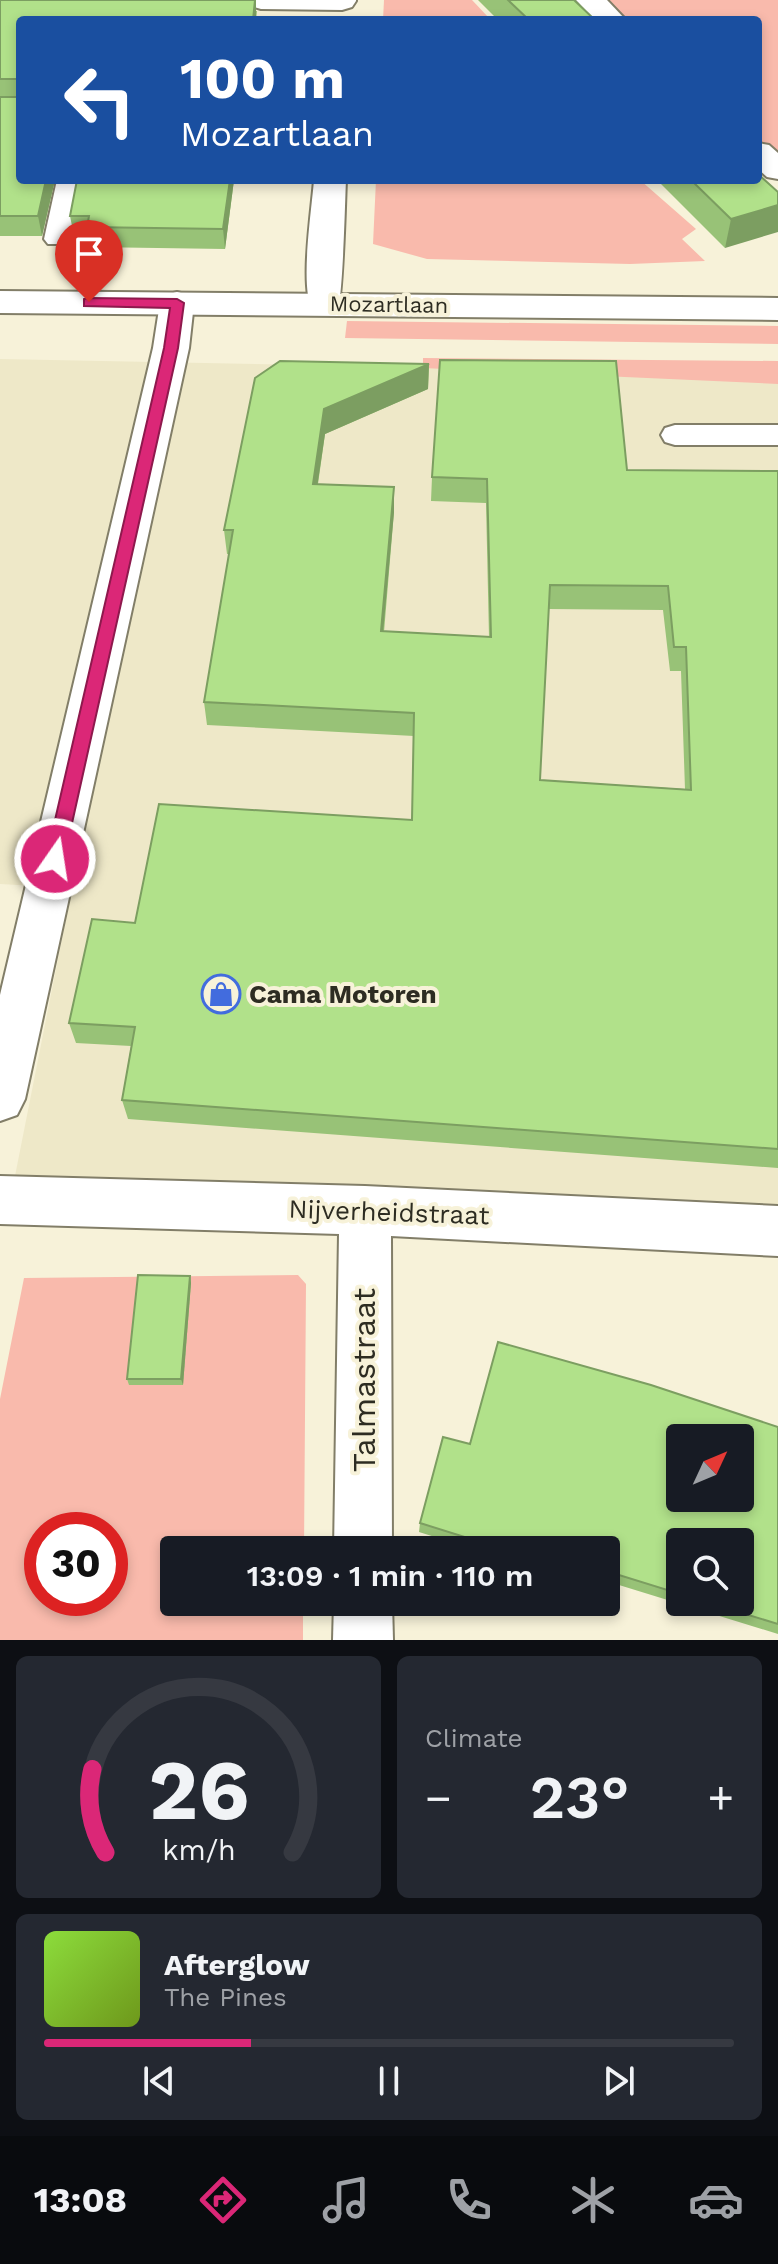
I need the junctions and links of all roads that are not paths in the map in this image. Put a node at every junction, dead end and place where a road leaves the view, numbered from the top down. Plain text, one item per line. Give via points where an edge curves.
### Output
1 (261, 0) edge
2 (342, 0) edge
3 (590, 0) edge
4 (608, 16) edge
5 (762, 156) edge
6 (778, 170) edge
7 (68, 184) edge
8 (330, 184) edge
9 (57, 239) dead end
10 (0, 302) edge
11 (177, 303) junction
12 (325, 303) junction
13 (778, 309) edge
14 (675, 435) dead end
15 (778, 435) edge
16 (0, 1099) edge
17 (0, 1200) edge
18 (365, 1210) junction
19 (778, 1231) edge
20 (363, 1536) edge
21 (363, 1616) edge
22 (363, 1640) edge

1 - 2 street
3 - 4 street
5 - 6 street
7 - 9 lane
8 - 12 street
10 - 11 street, Mozartlaan
11 - 12 street, Mozartlaan
11 - 16 street
12 - 13 street, Mozartlaan
14 - 15 lane
17 - 18 street, Nijverheidstraat
18 - 19 street, Nijverheidstraat
18 - 20 street, Talmastraat
21 - 22 street

